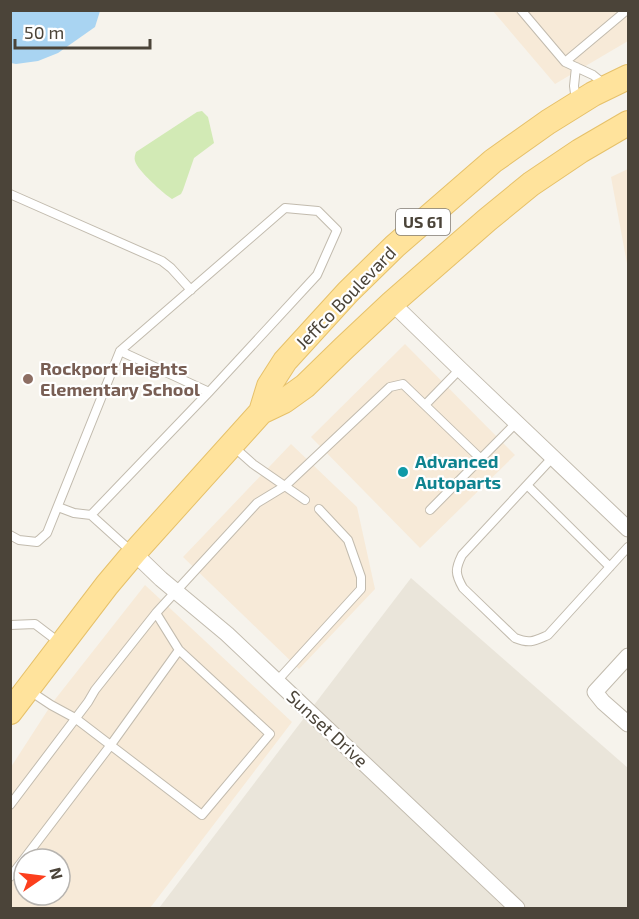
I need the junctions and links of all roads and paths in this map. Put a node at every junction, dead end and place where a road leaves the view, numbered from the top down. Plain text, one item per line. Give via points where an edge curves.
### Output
1 (521, 10) edge
2 (627, 10) edge
3 (565, 62) junction
4 (576, 67) junction
5 (618, 82) edge
6 (577, 104) junction
7 (628, 123) edge
8 (10, 195) edge
9 (191, 290) junction
10 (392, 303) junction
11 (120, 351) junction
12 (460, 369) junction
13 (209, 392) junction
14 (425, 405) junction
15 (261, 412) junction
16 (516, 423) junction
17 (231, 445) junction
18 (553, 457) junction
19 (481, 459) junction
20 (527, 485) junction
21 (285, 486) junction
22 (305, 500) dead end
23 (58, 507) junction
24 (319, 509) dead end
25 (430, 510) dead end
26 (91, 515) junction
27 (628, 529) edge
28 (10, 535) edge
29 (628, 547) edge
30 (134, 553) junction
31 (610, 567) junction
32 (176, 591) junction
33 (156, 613) junction
34 (10, 626) edge
35 (61, 644) junction
36 (179, 650) junction
37 (628, 656) edge
38 (277, 681) junction
39 (27, 689) junction
40 (10, 712) edge
41 (75, 718) junction
42 (628, 724) edge
43 (110, 746) junction
44 (10, 805) edge
45 (33, 847) edge
46 (517, 909) edge

1 - 3 lane
2 - 3 lane
3 - 4 lane
4 - 5 lane
4 - 6 lane
5 - 6 main road, Jeffco Boulevard / US 61
6 - 15 main road, Jeffco Boulevard / US 61 via 493,161 356,284 285,361 269,386
7 - 10 main road, Jeffco Boulevard / US 61 via 531,184
8 - 9 lane via 162,261
9 - 11 lane
9 - 13 lane via 285,208 318,211 338,230 317,275
10 - 12 street
10 - 15 main road, Jeffco Boulevard / US 61 via 305,386
11 - 13 lane
11 - 23 lane
12 - 14 lane
12 - 16 street
13 - 26 lane
14 - 19 lane
14 - 21 lane via 403,384 390,387
15 - 17 main road, Jeffco Boulevard / US 61
16 - 18 street
16 - 19 lane
17 - 21 lane
17 - 30 main road, Jeffco Boulevard / US 61
18 - 20 lane
18 - 27 street
19 - 25 lane
20 - 31 lane
20 - 31 lane via 462,555 456,567 463,588 516,638 535,641 548,635
21 - 22 lane
21 - 32 lane via 257,503
23 - 26 lane
23 - 28 lane via 47,533 37,542
24 - 38 lane via 348,540 361,577 361,589
26 - 30 lane
29 - 31 lane
30 - 32 street, Sunset Drive
30 - 35 main road, Jeffco Boulevard / US 61
32 - 33 lane
32 - 38 street, Sunset Drive
33 - 36 lane
33 - 41 lane
34 - 35 lane via 35,624
35 - 39 main road, Jeffco Boulevard / US 61
36 - 43 lane
36 - 43 lane via 270,734 202,815
37 - 42 street via 594,692
38 - 46 street, Sunset Drive
39 - 40 main road, Jeffco Boulevard / US 61
39 - 41 lane
41 - 43 lane
41 - 44 lane
43 - 45 lane

